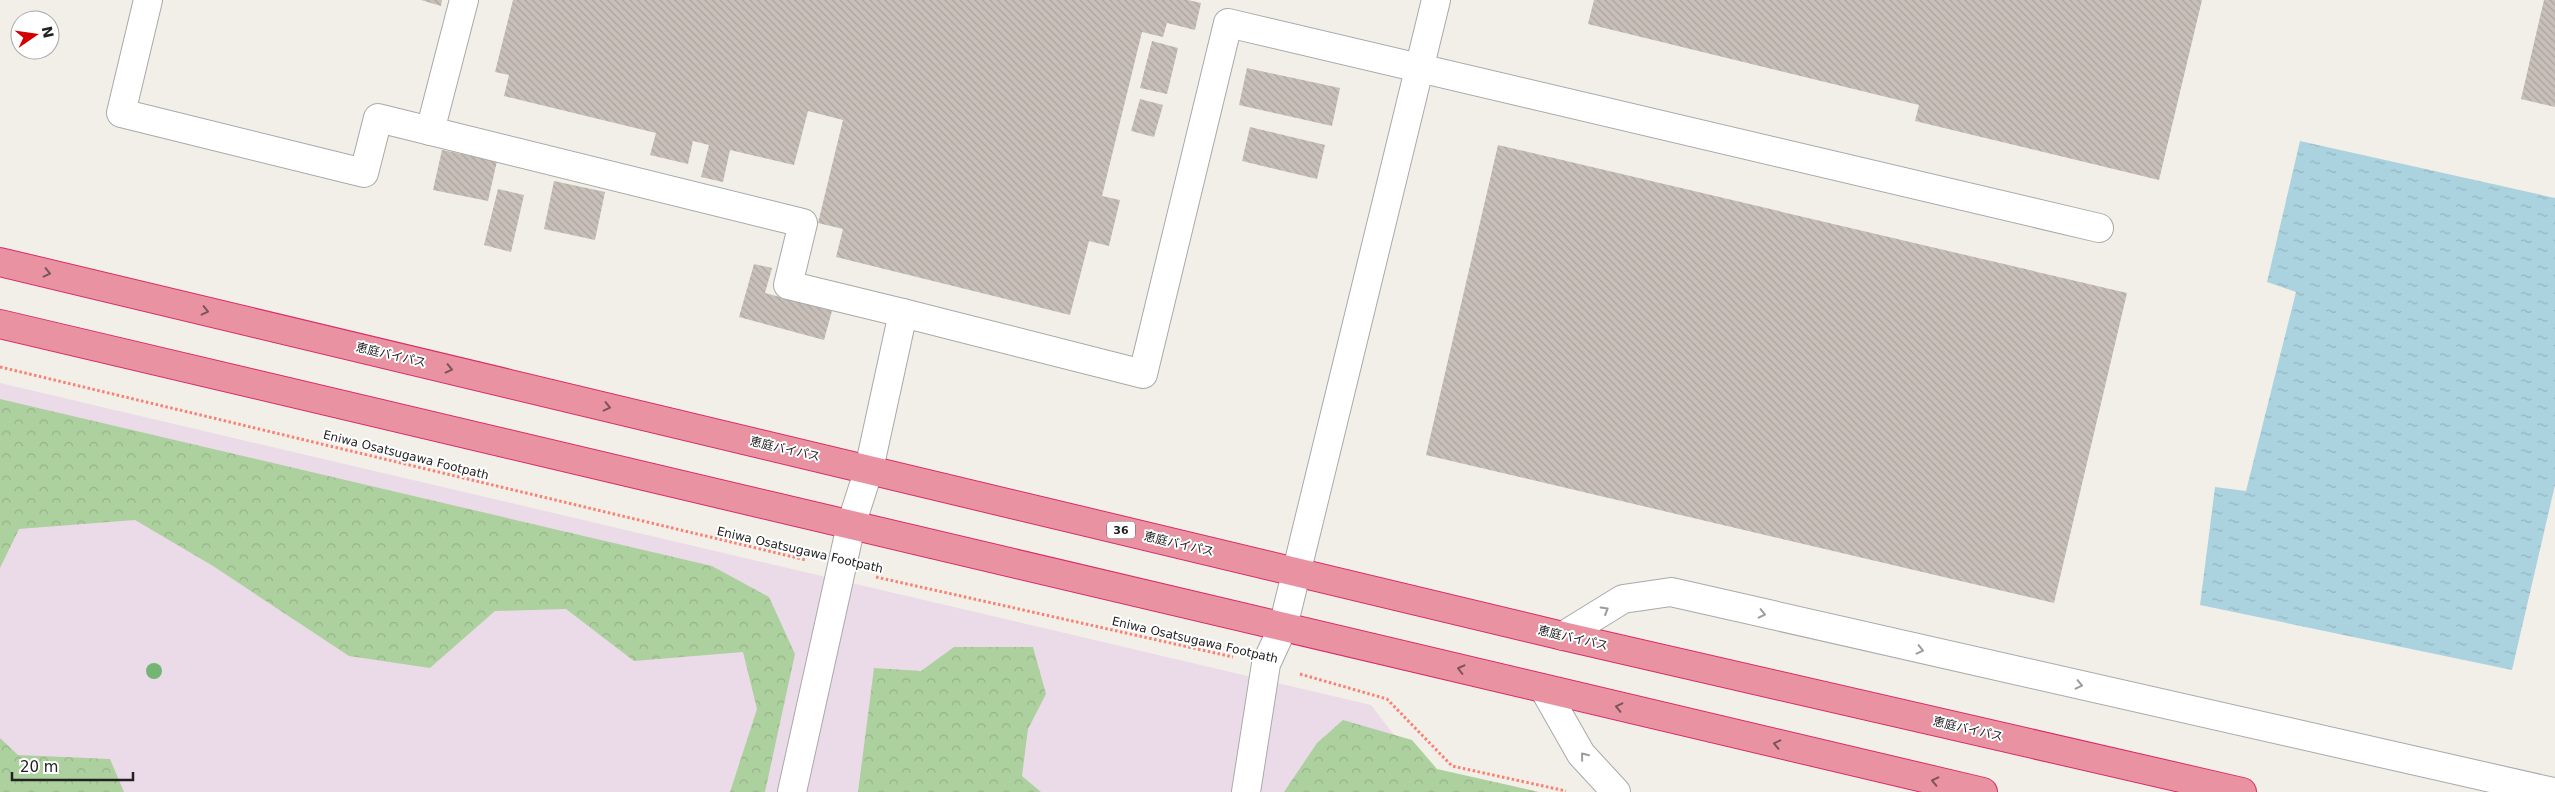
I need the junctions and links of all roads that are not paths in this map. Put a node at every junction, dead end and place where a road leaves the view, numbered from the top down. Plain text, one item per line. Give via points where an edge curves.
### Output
1 (148, 0) edge
2 (464, 0) edge
3 (1436, 0) edge
4 (1419, 68) junction
5 (430, 131) junction
6 (2099, 228) dead end
7 (0, 262) edge
8 (902, 313) junction
9 (0, 324) edge
10 (869, 469) junction
11 (851, 525) junction
12 (1296, 572) junction
13 (1283, 627) junction
14 (1564, 636) junction
15 (1544, 689) junction
16 (792, 792) edge
17 (1246, 792) edge
18 (1616, 792) edge
19 (1983, 792) edge
20 (2242, 792) edge
21 (2553, 792) edge

1 - 5 street via 121,113 364,173 378,118
2 - 5 street
3 - 4 street
4 - 6 street
4 - 8 street via 1228,23 1143,374
4 - 12 street
5 - 8 street via 803,222 788,285
7 -> 10 highway, 恵庭バイパス / 36
8 - 10 street
9 - 11 highway
10 - 11 street
10 - 12 highway, 恵庭バイパス / 36
11 - 13 highway
11 - 16 street
12 - 13 street
12 - 14 highway, 恵庭バイパス / 36
15 -> 13 highway
13 - 17 street via 1266,664
14 - 20 highway, 恵庭バイパス / 36
14 -> 21 street via 1623,600 1671,592
18 -> 15 street via 1581,754
19 -> 15 highway

